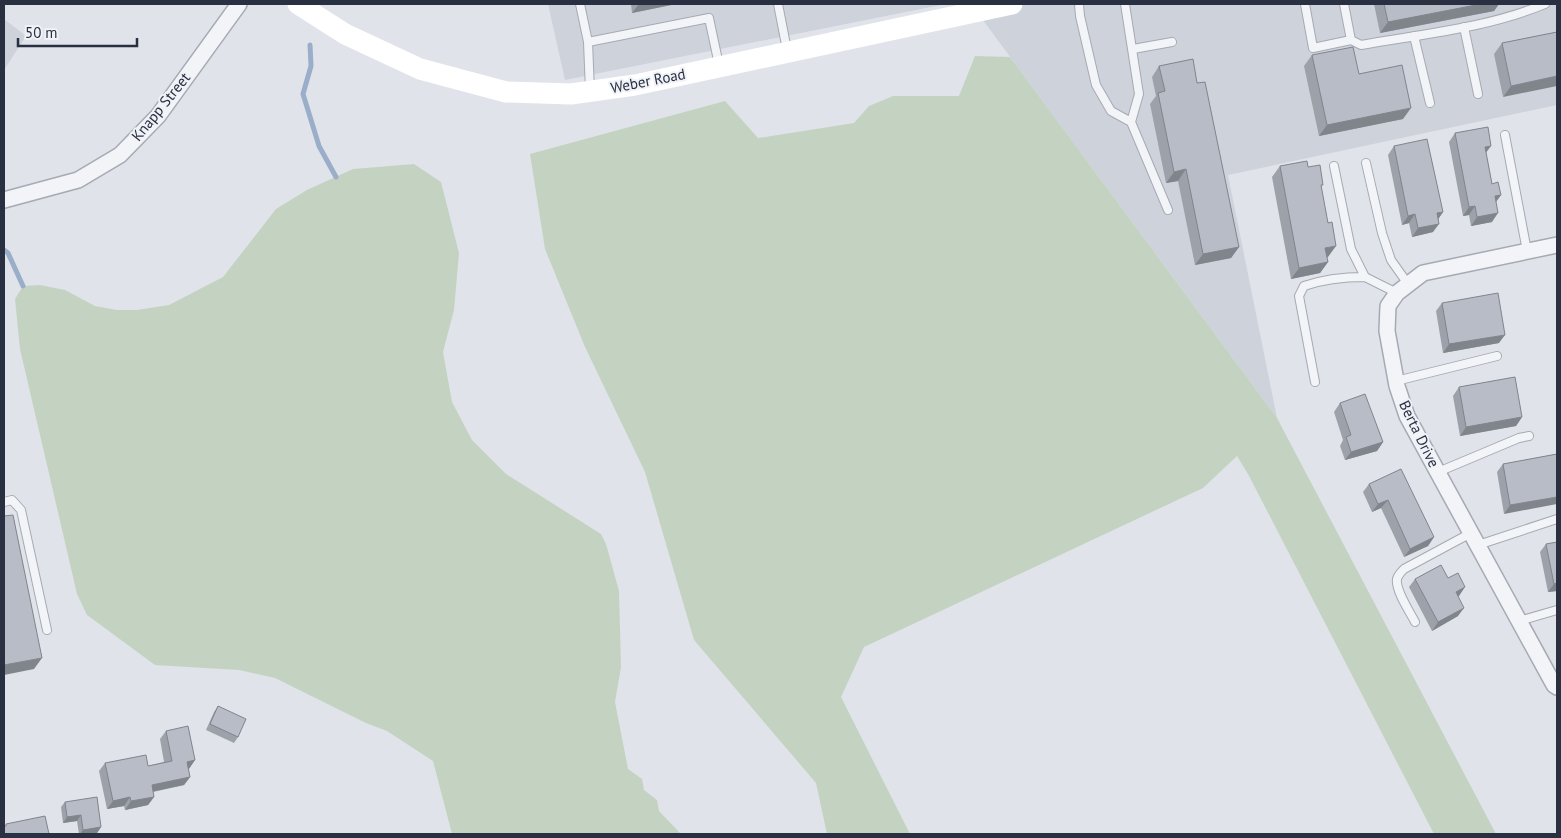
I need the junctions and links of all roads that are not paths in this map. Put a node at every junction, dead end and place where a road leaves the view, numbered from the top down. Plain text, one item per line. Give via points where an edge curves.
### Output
1 (239, 4) edge
2 (298, 4) edge
3 (580, 4) edge
4 (778, 4) edge
5 (1012, 4) edge
6 (1079, 4) edge
7 (1124, 4) edge
8 (1305, 4) edge
9 (1344, 4) edge
10 (1545, 4) edge
11 (1533, 6) edge
12 (1464, 27) junction
13 (1414, 36) junction
14 (1351, 40) junction
15 (588, 42) junction
16 (1172, 42) dead end
17 (1133, 49) junction
18 (787, 52) junction
19 (719, 66) junction
20 (590, 91) junction
21 (1478, 94) dead end
22 (1430, 103) dead end
23 (1131, 122) junction
24 (1505, 135) dead end
25 (1366, 163) dead end
26 (1334, 166) dead end
27 (4, 200) edge
28 (1168, 210) dead end
29 (1557, 245) edge
30 (1527, 252) junction
31 (1365, 277) junction
32 (1403, 288) junction
33 (1497, 356) dead end
34 (1396, 381) junction
35 (1315, 382) dead end
36 (1528, 436) dead end
37 (1438, 472) junction
38 (4, 502) edge
39 (1557, 519) edge
40 (1474, 539) junction
41 (1557, 610) edge
42 (1519, 621) junction
43 (1415, 622) dead end
44 (47, 630) dead end
45 (1557, 687) edge

1 - 27 street, Knapp Street via 158,116 120,155 78,180
2 - 20 main road, Weber Road via 345,34 420,69 506,92 571,94
3 - 15 lane
4 - 18 lane
5 - 18 main road, Weber Road
6 - 23 lane via 1096,85 1111,111
7 - 17 lane
8 - 14 lane via 1313,48
9 - 14 lane
10 - 11 lane
11 - 12 lane via 1520,14
12 - 13 lane
12 - 21 lane
13 - 14 lane via 1362,45
13 - 22 lane
15 - 19 lane via 709,18
15 - 20 lane
16 - 17 lane
17 - 23 lane via 1139,94
18 - 19 main road, Weber Road
19 - 20 main road, Weber Road via 635,85
23 - 28 lane
24 - 30 lane
25 - 32 lane via 1382,234
26 - 31 lane via 1351,248
29 - 30 street
30 - 32 street via 1423,273
31 - 32 lane
31 - 35 lane via 1320,281 1304,286 1299,296
32 - 34 street, Berta Drive via 1388,306 1387,331
33 - 34 lane
34 - 37 street, Berta Drive via 1407,416
36 - 37 lane
37 - 40 street, Berta Drive
38 - 44 lane via 12,500 21,510
39 - 40 lane
40 - 42 street, Berta Drive
40 - 43 lane via 1399,574 1398,587
41 - 42 lane
42 - 45 street, Berta Drive

